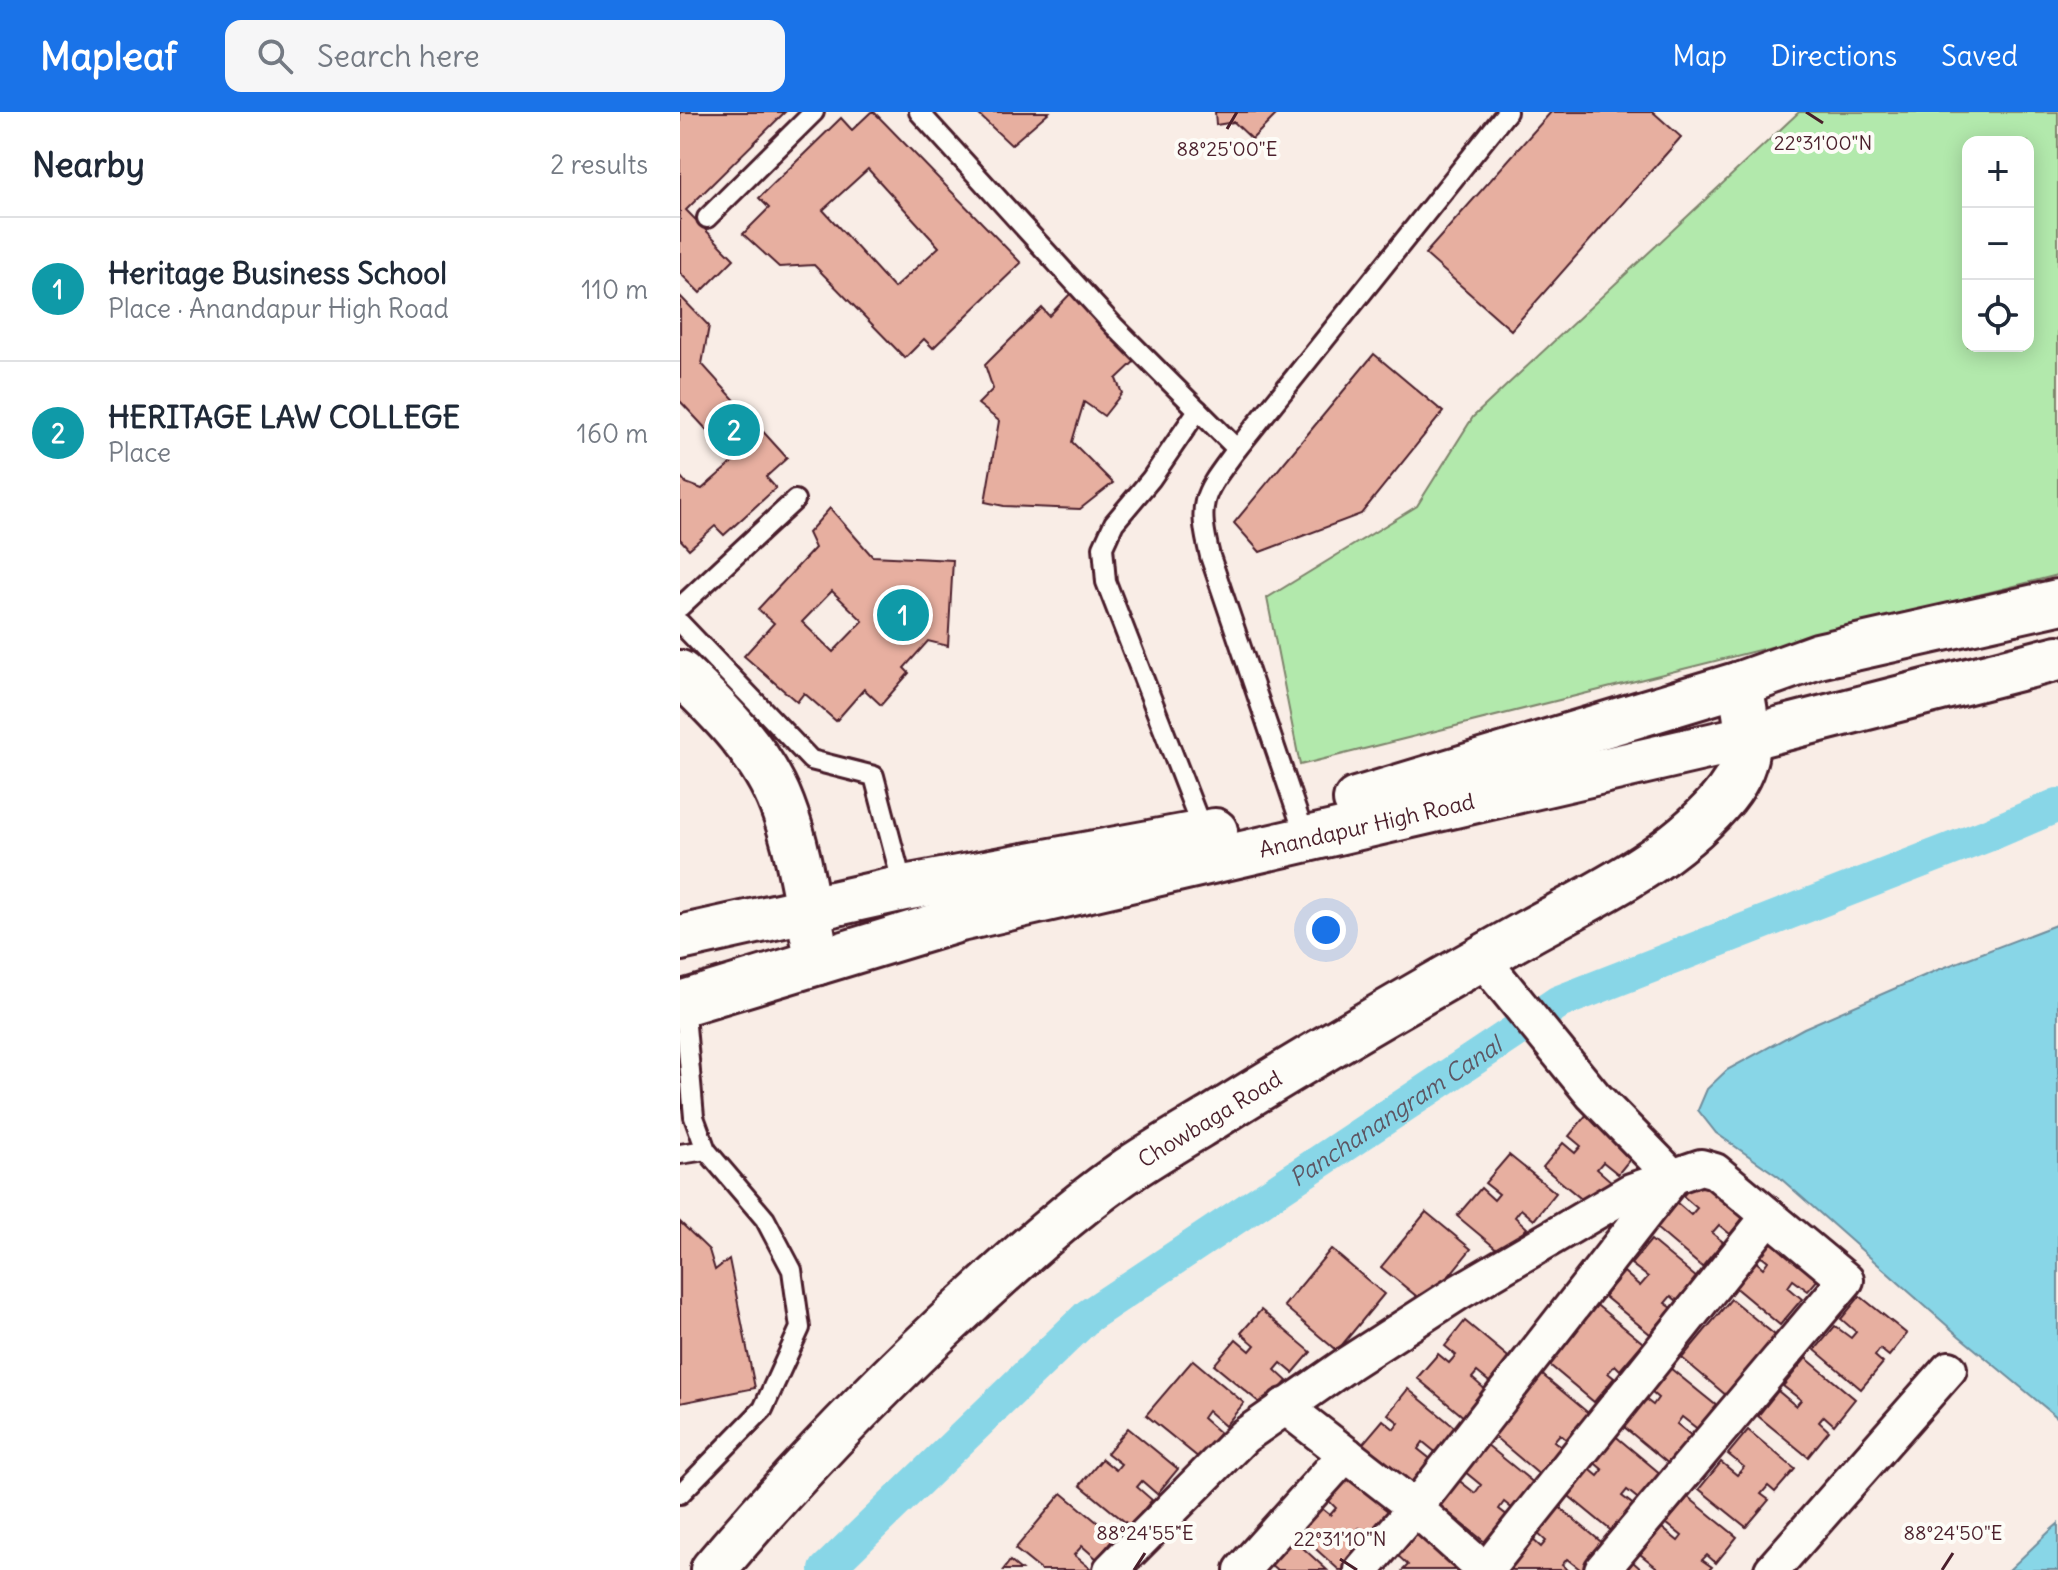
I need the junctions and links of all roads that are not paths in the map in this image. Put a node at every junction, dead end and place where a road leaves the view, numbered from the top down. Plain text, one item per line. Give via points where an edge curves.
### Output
1 (814, 112) edge
2 (919, 112) edge
3 (1507, 112) edge
4 (707, 218) dead end
5 (1198, 410) junction
6 (1237, 449) junction
7 (795, 500) dead end
8 (2058, 602) edge
9 (680, 607) edge
10 (680, 623) edge
11 (2058, 658) edge
12 (680, 673) edge
13 (1740, 684) junction
14 (1750, 737) junction
15 (1302, 828) junction
16 (1206, 848) junction
17 (807, 908) junction
18 (909, 911) junction
19 (680, 938) edge
20 (1482, 959) junction
21 (818, 962) junction
22 (683, 1010) edge
23 (706, 1150) junction
24 (680, 1154) edge
25 (1673, 1177) junction
26 (1769, 1216) junction
27 (1949, 1369) dead end
28 (1284, 1406) junction
29 (1346, 1454) junction
30 (680, 1494) edge
31 (1415, 1508) junction
32 (713, 1570) edge
33 (1111, 1570) edge
34 (1242, 1570) edge
35 (1362, 1570) edge
36 (1485, 1570) edge
37 (1602, 1570) edge
38 (1772, 1570) edge

1 - 4 lane
2 - 5 lane
3 - 6 lane
5 - 6 lane
5 - 16 lane via 1114,523 1103,547 1103,562
6 - 15 lane via 1203,500 1202,526
7 - 9 lane
8 - 13 main road, Anandapur High Road via 1818,656
10 - 18 lane via 811,760 874,776
11 - 14 main road, Anandapur High Road
12 - 17 main road via 716,707 782,804
13 - 14 main road
13 - 15 main road, Anandapur High Road
14 - 15 main road, Anandapur High Road
14 - 20 main road, Chowbaga Road via 1741,768 1721,801 1677,842 1620,883
15 - 16 main road, Anandapur High Road
16 - 18 main road, Anandapur High Road
17 - 18 main road, Anandapur High Road
17 - 19 main road, Anandapur High Road
17 - 21 main road
18 - 21 main road, Anandapur High Road
20 - 25 street via 1593,1095
20 - 32 main road, Chowbaga Road via 1213,1116 1085,1204 917,1351
21 - 22 main road, Anandapur High Road
22 - 23 lane via 694,1117
23 - 24 lane
23 - 30 lane via 765,1219 792,1270 800,1328 763,1409
25 - 26 street via 1701,1167 1715,1171
25 - 28 street via 1631,1191 1459,1292
25 - 31 street
26 - 36 street
26 - 37 street via 1846,1280
27 - 38 street
28 - 29 street
28 - 33 street via 1244,1436
29 - 31 street
29 - 34 street
31 - 35 street
31 - 36 street

